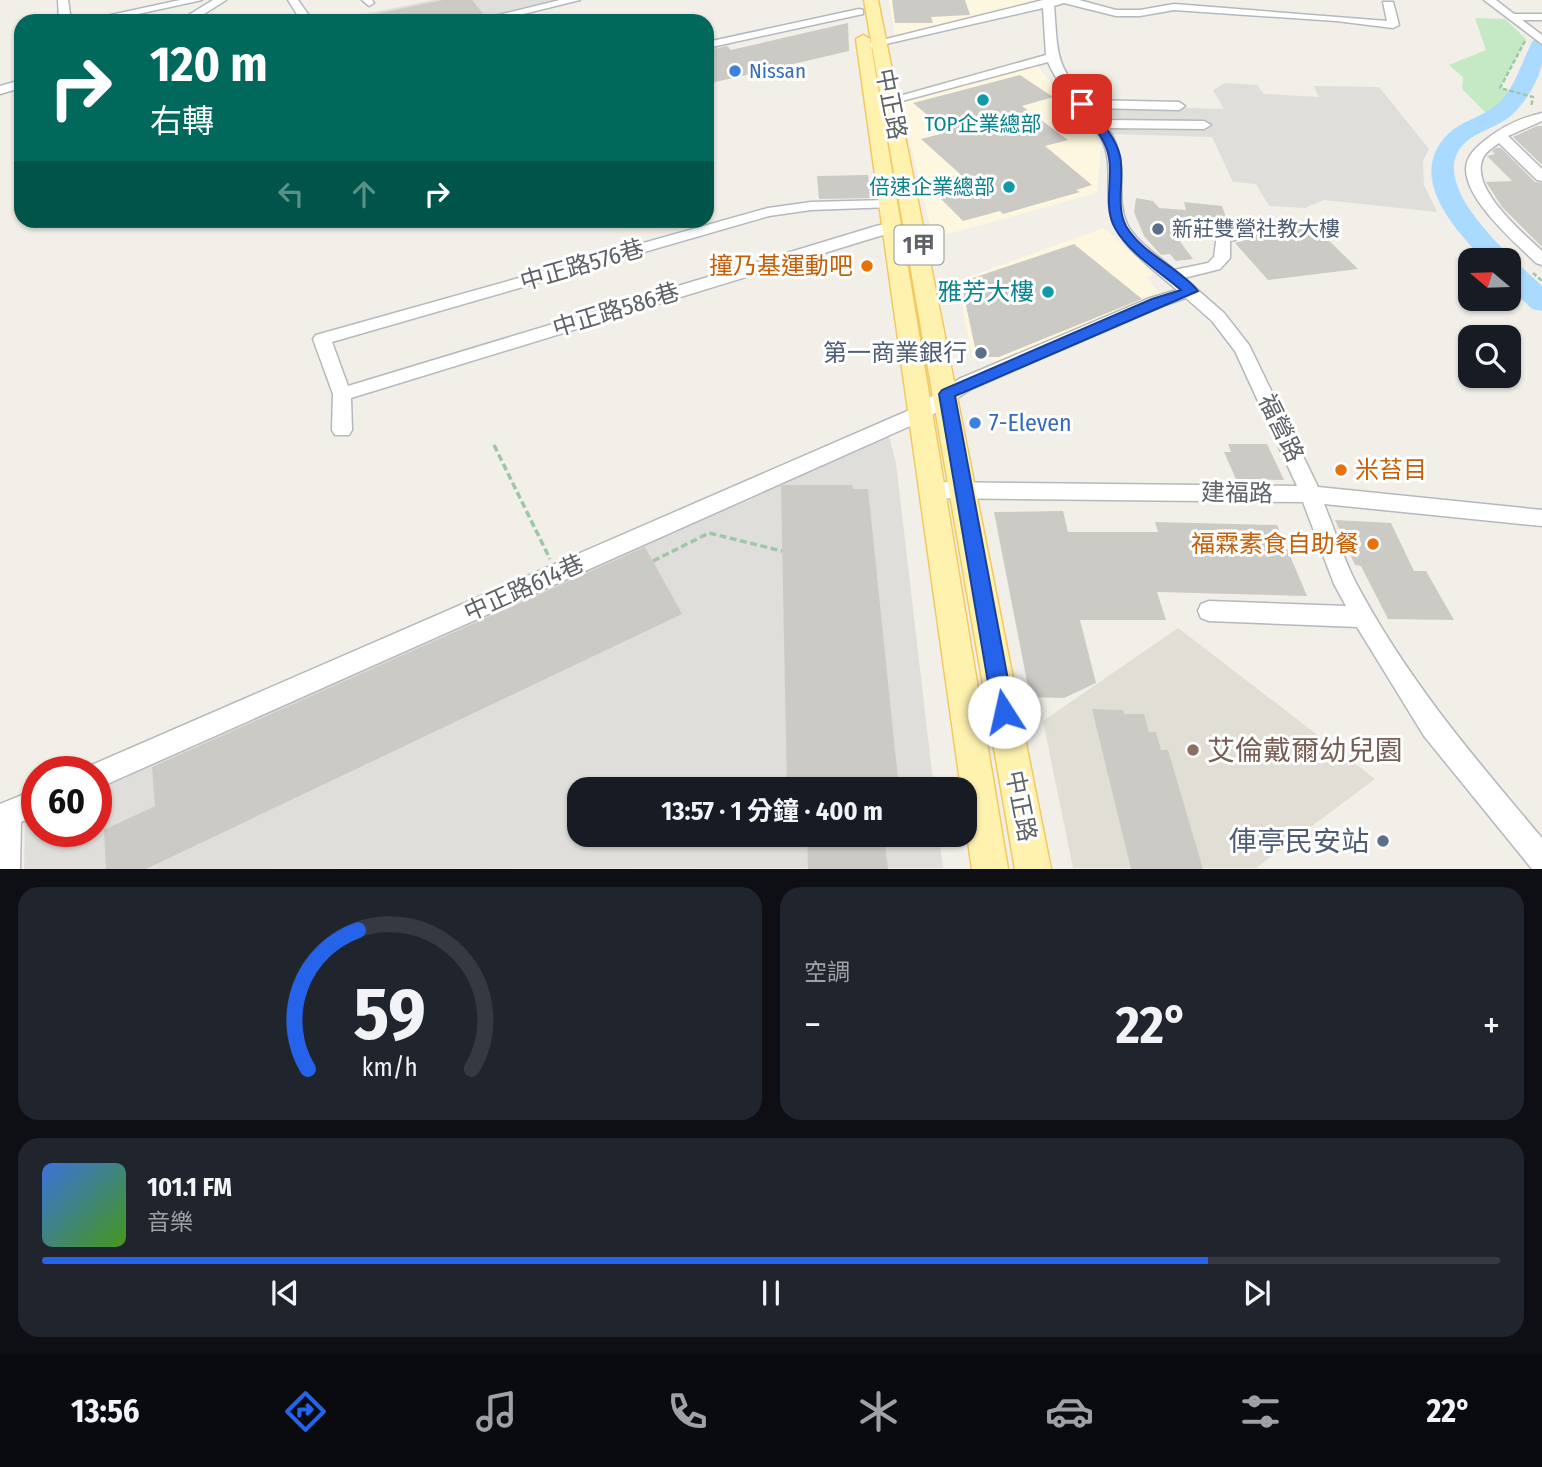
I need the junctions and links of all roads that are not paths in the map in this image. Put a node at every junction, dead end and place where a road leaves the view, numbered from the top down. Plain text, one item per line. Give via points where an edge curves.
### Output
1 (197, 0) edge
2 (221, 0) edge
3 (575, 0) edge
4 (1066, 0) edge
5 (1489, 0) edge
6 (1048, 1) edge
7 (1388, 2) dead end
8 (862, 4) edge
9 (125, 14) edge
10 (196, 14) edge
11 (512, 14) edge
12 (1542, 17) edge
13 (1516, 18) junction
14 (1542, 41) edge
15 (714, 43) edge
16 (872, 45) junction
17 (1052, 57) junction
18 (891, 100) junction
19 (1082, 104) junction
20 (1179, 106) dead end
21 (1542, 117) edge
22 (1098, 124) junction
23 (1204, 125) dead end
24 (1500, 136) junction
25 (1542, 177) edge
26 (887, 204) junction
27 (714, 227) edge
28 (712, 228) edge
29 (891, 228) junction
30 (1263, 229) dead end
31 (1542, 260) edge
32 (1172, 275) junction
33 (1191, 291) junction
34 (342, 394) junction
35 (947, 394) junction
36 (919, 414) junction
37 (342, 430) dead end
38 (930, 490) junction
39 (963, 491) junction
40 (1310, 494) junction
41 (1542, 518) edge
42 (1209, 611) dead end
43 (1364, 617) junction
44 (112, 769) edge
45 (21, 809) edge
46 (4, 817) edge
47 (1542, 859) edge
48 (6, 869) edge
49 (990, 869) edge
50 (1033, 869) edge

1 - 9 street
2 - 10 street
3 - 11 street
4 - 6 street
4 - 7 street via 1116,13 1174,7 1393,25
5 - 13 street
6 - 16 street
6 - 17 street, 福營路
8 - 15 street
8 - 16 main road, 中正路 / 1甲
12 - 13 street
13 - 14 street
16 - 18 main road, 中正路 / 1甲
16 - 26 main road, 中正路 / 1甲
17 - 18 street
17 - 19 street, 福營路 via 1060,79
18 - 35 main road, 中正路 / 1甲
19 - 20 street
19 - 22 street, 福營路
21 - 24 street via 1523,121
22 - 23 street
22 - 32 street, 福營路 via 1115,159 1120,226
24 - 25 street
24 - 31 street via 1476,155 1477,183 1483,199
26 - 27 street, 中正路576巷 via 811,206
26 - 29 main road, 中正路 / 1甲
28 - 34 street, 中正路576巷 via 322,339
29 - 34 street, 中正路586巷
29 - 36 main road, 中正路 / 1甲
30 - 32 street via 1222,238 1222,258 1214,266
32 - 33 street, 福營路
33 - 35 street, 中正路614巷
33 - 40 street, 福營路 via 1243,349
34 - 37 street
35 - 36 street, 中正路614巷
35 - 39 main road, 中正路 / 1甲
36 - 38 main road, 中正路 / 1甲
36 - 44 street, 中正路614巷
38 - 39 street, 建福路
38 - 49 main road, 中正路 / 1甲
39 - 40 street, 建福路
39 - 50 main road, 中正路 / 1甲
40 - 41 street, 建福路
40 - 43 street, 福營路 via 1345,584
42 - 43 street
43 - 47 street, 福營路 via 1433,727
45 - 46 street
46 - 48 street

